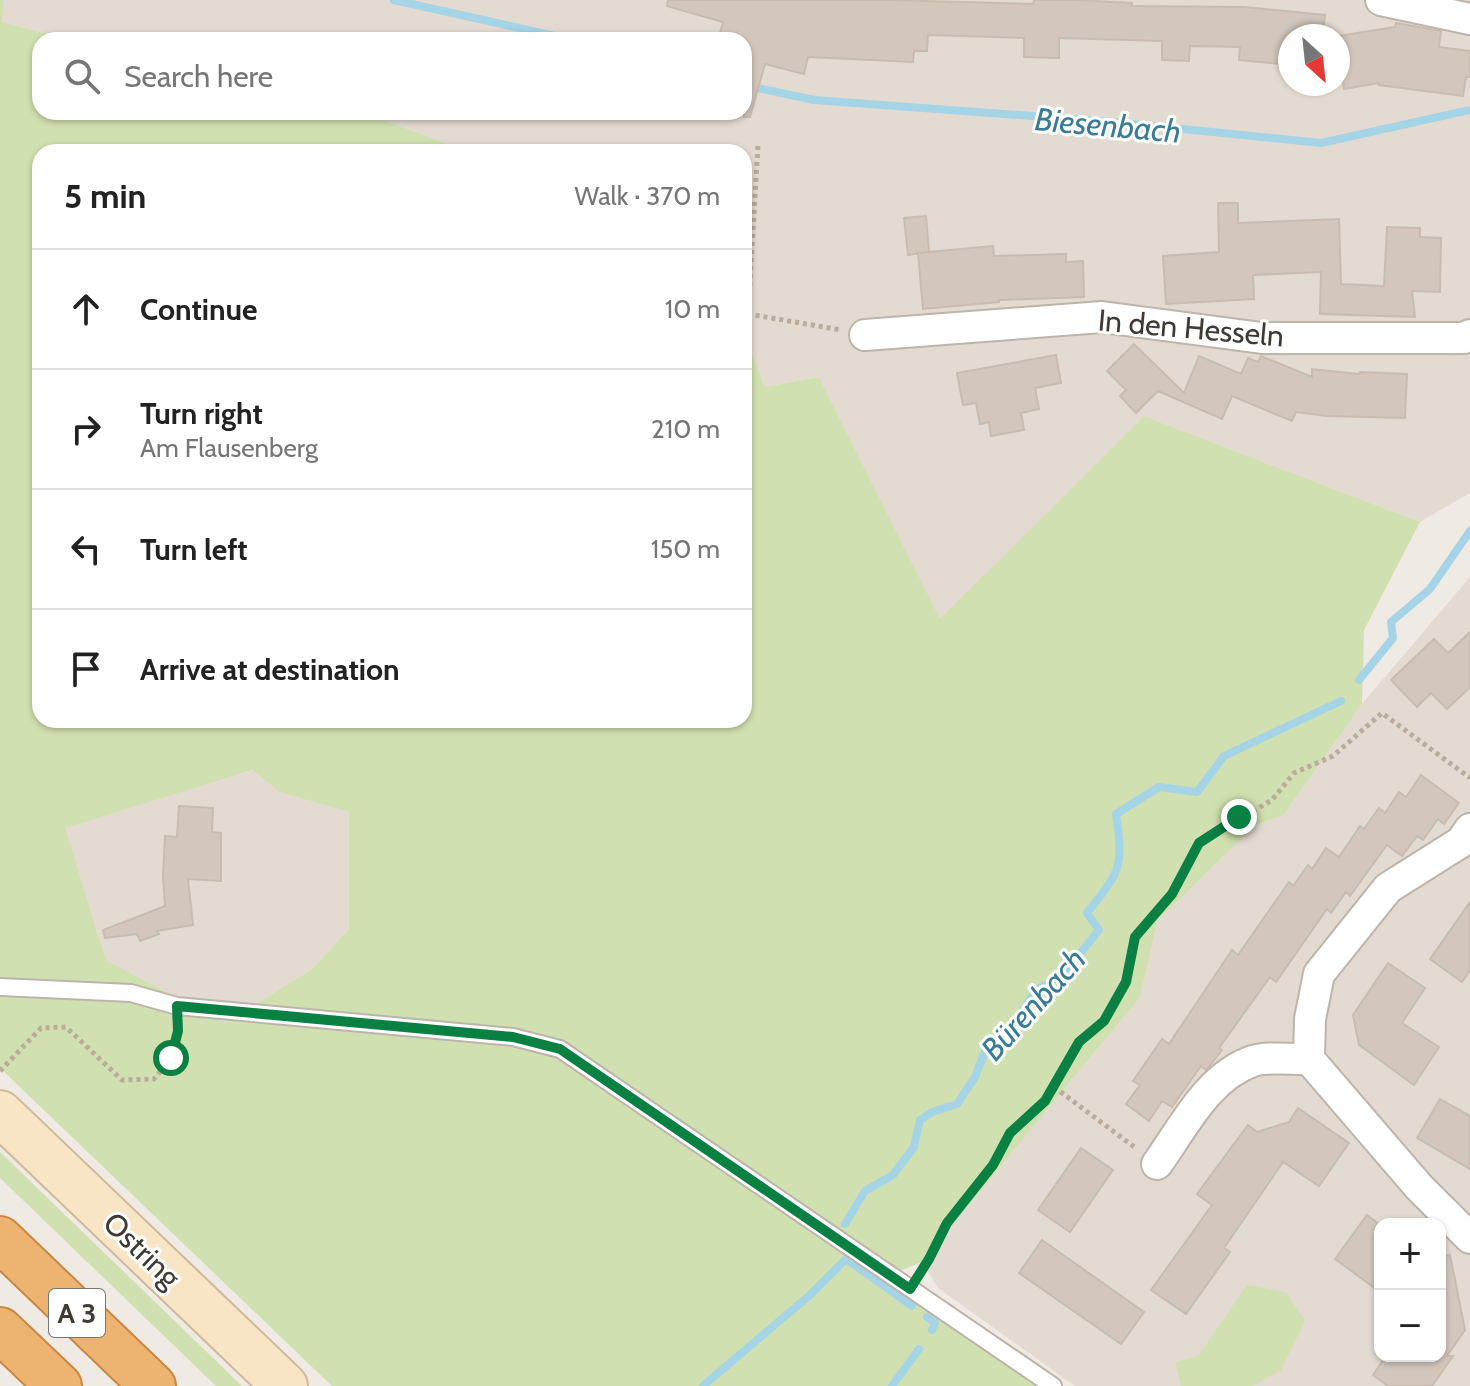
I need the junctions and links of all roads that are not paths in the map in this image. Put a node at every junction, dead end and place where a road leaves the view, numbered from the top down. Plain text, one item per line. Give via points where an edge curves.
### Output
1 (1381, 0) edge
2 (1470, 19) edge
3 (865, 335) road end
4 (1470, 335) edge
5 (1470, 829) edge
6 (0, 987) edge
7 (1309, 1059) junction
8 (0, 1113) edge
9 (1157, 1164) road end
10 (1470, 1238) edge
11 (0, 1239) edge
12 (0, 1330) edge
13 (59, 1386) edge
14 (153, 1386) edge
15 (285, 1386) edge
16 (1053, 1386) edge

1 - 2 street
3 - 4 street, In den Hesseln via 1102,317 1262,338
5 - 7 street via 1461,842 1388,888 1319,974
6 - 16 lane via 131,993 177,1006 513,1037 560,1049
7 - 9 street via 1255,1060 1229,1074 1209,1091
7 - 10 street
8 - 15 main road, Ostring
11 - 14 highway, A 3
12 - 13 highway, A 3

